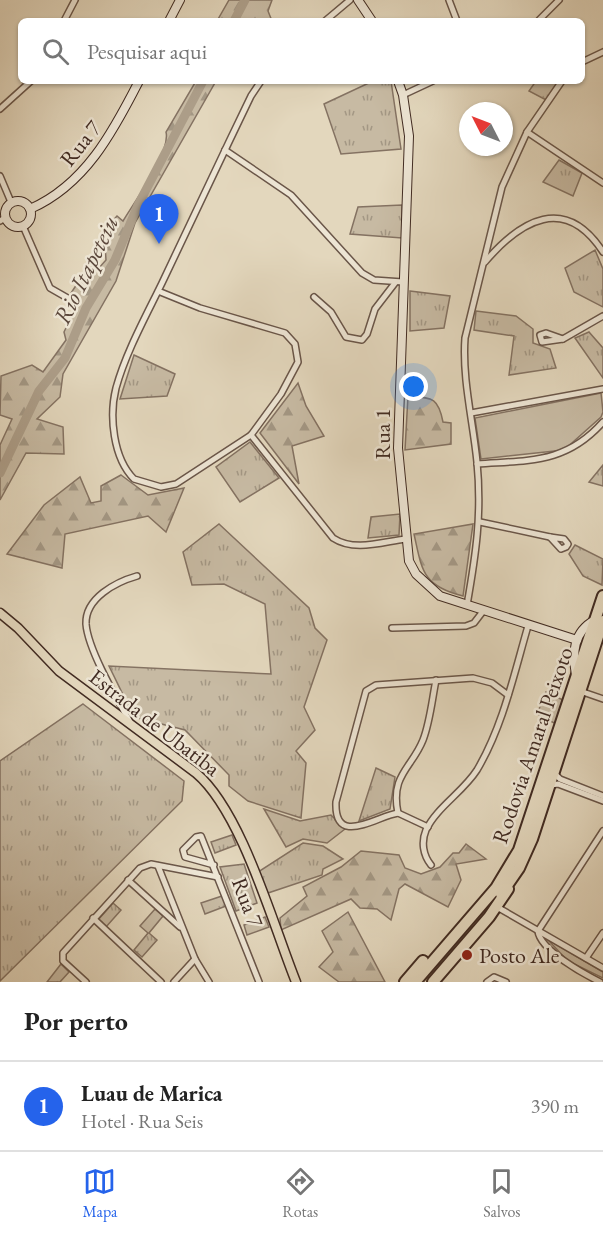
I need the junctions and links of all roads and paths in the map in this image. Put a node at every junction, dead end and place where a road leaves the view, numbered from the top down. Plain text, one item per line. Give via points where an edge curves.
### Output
1 (75, 0) edge
2 (179, 0) edge
3 (350, 0) edge
4 (358, 0) edge
5 (449, 0) edge
6 (560, 0) edge
7 (565, 0) edge
8 (66, 18) edge
9 (170, 18) edge
10 (329, 18) edge
11 (370, 18) edge
12 (456, 18) edge
13 (541, 18) edge
14 (603, 52) edge
15 (585, 61) edge
16 (28, 84) edge
17 (137, 84) edge
18 (259, 84) edge
19 (399, 84) edge
20 (427, 84) edge
21 (560, 84) edge
22 (403, 95) junction
23 (0, 109) edge
24 (527, 132) junction
25 (225, 150) junction
26 (0, 176) edge
27 (603, 183) edge
28 (12, 202) junction
29 (30, 209) junction
30 (3, 220) edge
31 (23, 226) junction
32 (603, 252) edge
33 (484, 263) junction
34 (399, 283) junction
35 (159, 291) junction
36 (314, 297) dead end
37 (71, 300) dead end
38 (603, 316) edge
39 (563, 339) dead end
40 (603, 388) edge
41 (471, 413) junction
42 (603, 422) edge
43 (251, 435) junction
44 (477, 464) junction
45 (480, 522) junction
46 (550, 537) dead end
47 (405, 539) junction
48 (136, 576) dead end
49 (603, 596) edge
50 (467, 605) junction
51 (484, 610) junction
52 (0, 614) edge
53 (599, 620) edge
54 (528, 626) junction
55 (393, 628) dead end
56 (577, 640) junction
57 (577, 677) junction
58 (436, 680) junction
59 (580, 691) junction
60 (508, 695) junction
61 (603, 699) edge
62 (132, 726) junction
63 (554, 773) junction
64 (550, 785) junction
65 (603, 796) edge
66 (603, 801) edge
67 (398, 813) junction
68 (428, 827) junction
69 (603, 831) edge
70 (515, 858) junction
71 (214, 865) junction
72 (158, 866) junction
73 (431, 866) dead end
74 (167, 867) junction
75 (162, 875) junction
76 (515, 875) junction
77 (218, 877) junction
78 (128, 880) junction
79 (172, 903) junction
80 (497, 907) junction
81 (161, 910) junction
82 (93, 918) junction
83 (182, 928) junction
84 (538, 930) junction
85 (603, 933) edge
86 (586, 958) junction
87 (195, 959) junction
88 (603, 968) edge
89 (86, 982) edge
90 (161, 982) edge
91 (174, 982) edge
92 (209, 982) edge
93 (259, 982) edge
94 (297, 982) edge
95 (405, 982) edge
96 (415, 982) edge
97 (423, 982) edge
98 (433, 982) edge
99 (487, 982) edge
100 (506, 982) edge
101 (600, 982) edge

1 - 8 street
2 - 9 street
3 - 10 street
4 - 11 street
5 - 12 street
6 - 7 street
6 - 13 street
14 - 15 street
16 - 23 street
17 - 29 street, Rua 7 via 102,148 71,183
18 - 25 street
19 - 22 street, Rua 1
20 - 22 street
21 - 24 street
22 - 34 street, Rua 1 via 409,136
24 - 27 street
24 - 33 street via 502,187
25 - 34 street via 291,195 362,273 374,280
25 - 35 street
26 - 28 street
28 - 29 street via 22,201
28 - 30 street
29 - 31 street via 30,219
30 - 31 street
31 - 37 street via 50,288
32 - 33 street via 582,230 554,218 516,230
33 - 41 street via 465,338
34 - 36 street via 375,309 362,340 346,336 331,312
34 - 47 street, Rua 1 via 398,448
35 - 43 street via 200,308 285,333 295,344 298,362 292,377
35 - 43 street via 117,387 115,437 128,473 147,484 176,484
38 - 39 street
40 - 41 street
41 - 44 street
42 - 44 street via 569,451
43 - 47 street via 333,538 353,546
44 - 45 street
45 - 46 street
45 - 50 street
47 - 50 street, Rua 1 via 412,568 427,586 440,596
48 - 62 street via 117,582 104,592 90,610 87,624 99,661
49 - 53 highway, Rodovia Amaral Peixoto
50 - 51 street, Rua 1
51 - 54 street, Rua 1
51 - 55 street via 474,623 466,626
52 - 62 main road, Estrada de Ubatiba via 59,670
53 - 56 street via 582,629
53 - 57 highway, Rodovia Amaral Peixoto
53 - 59 highway, Rodovia Amaral Peixoto
54 - 56 street, Rua 1
54 - 60 street
56 - 57 street via 573,656
57 - 70 highway, Rodovia Amaral Peixoto
58 - 60 street via 473,678
58 - 67 street via 423,738 399,783
58 - 67 street via 373,686 364,695 336,815 340,822 356,827
59 - 61 street
59 - 63 highway, Rodovia Amaral Peixoto
60 - 68 street via 477,770
62 - 94 main road, Estrada de Ubatiba via 196,773 216,793 237,831
63 - 64 highway, Rodovia Amaral Peixoto
63 - 65 street
64 - 66 street via 558,784
64 - 76 highway, Rodovia Amaral Peixoto
67 - 68 street
68 - 73 street via 423,844
69 - 84 street
70 - 95 highway
70 - 96 highway, Rodovia Amaral Peixoto via 496,888
71 - 71 street, Rua 7 via 201,836 184,848 183,855
71 - 77 street, Rua 7
72 - 74 street
72 - 75 street
72 - 78 street via 143,866
74 - 75 street
74 - 77 street
75 - 79 street
76 - 80 highway
76 - 97 highway, Rodovia Amaral Peixoto
77 - 93 street, Rua 7
78 - 81 street
78 - 82 street
79 - 81 street
79 - 83 street
80 - 84 street
80 - 98 highway
81 - 83 street
82 - 89 street via 64,951 63,961
82 - 90 street
83 - 87 street
84 - 86 street
84 - 101 street via 542,941 561,959
85 - 86 street
86 - 88 street
87 - 91 street
87 - 92 street
99 - 100 street via 494,977

